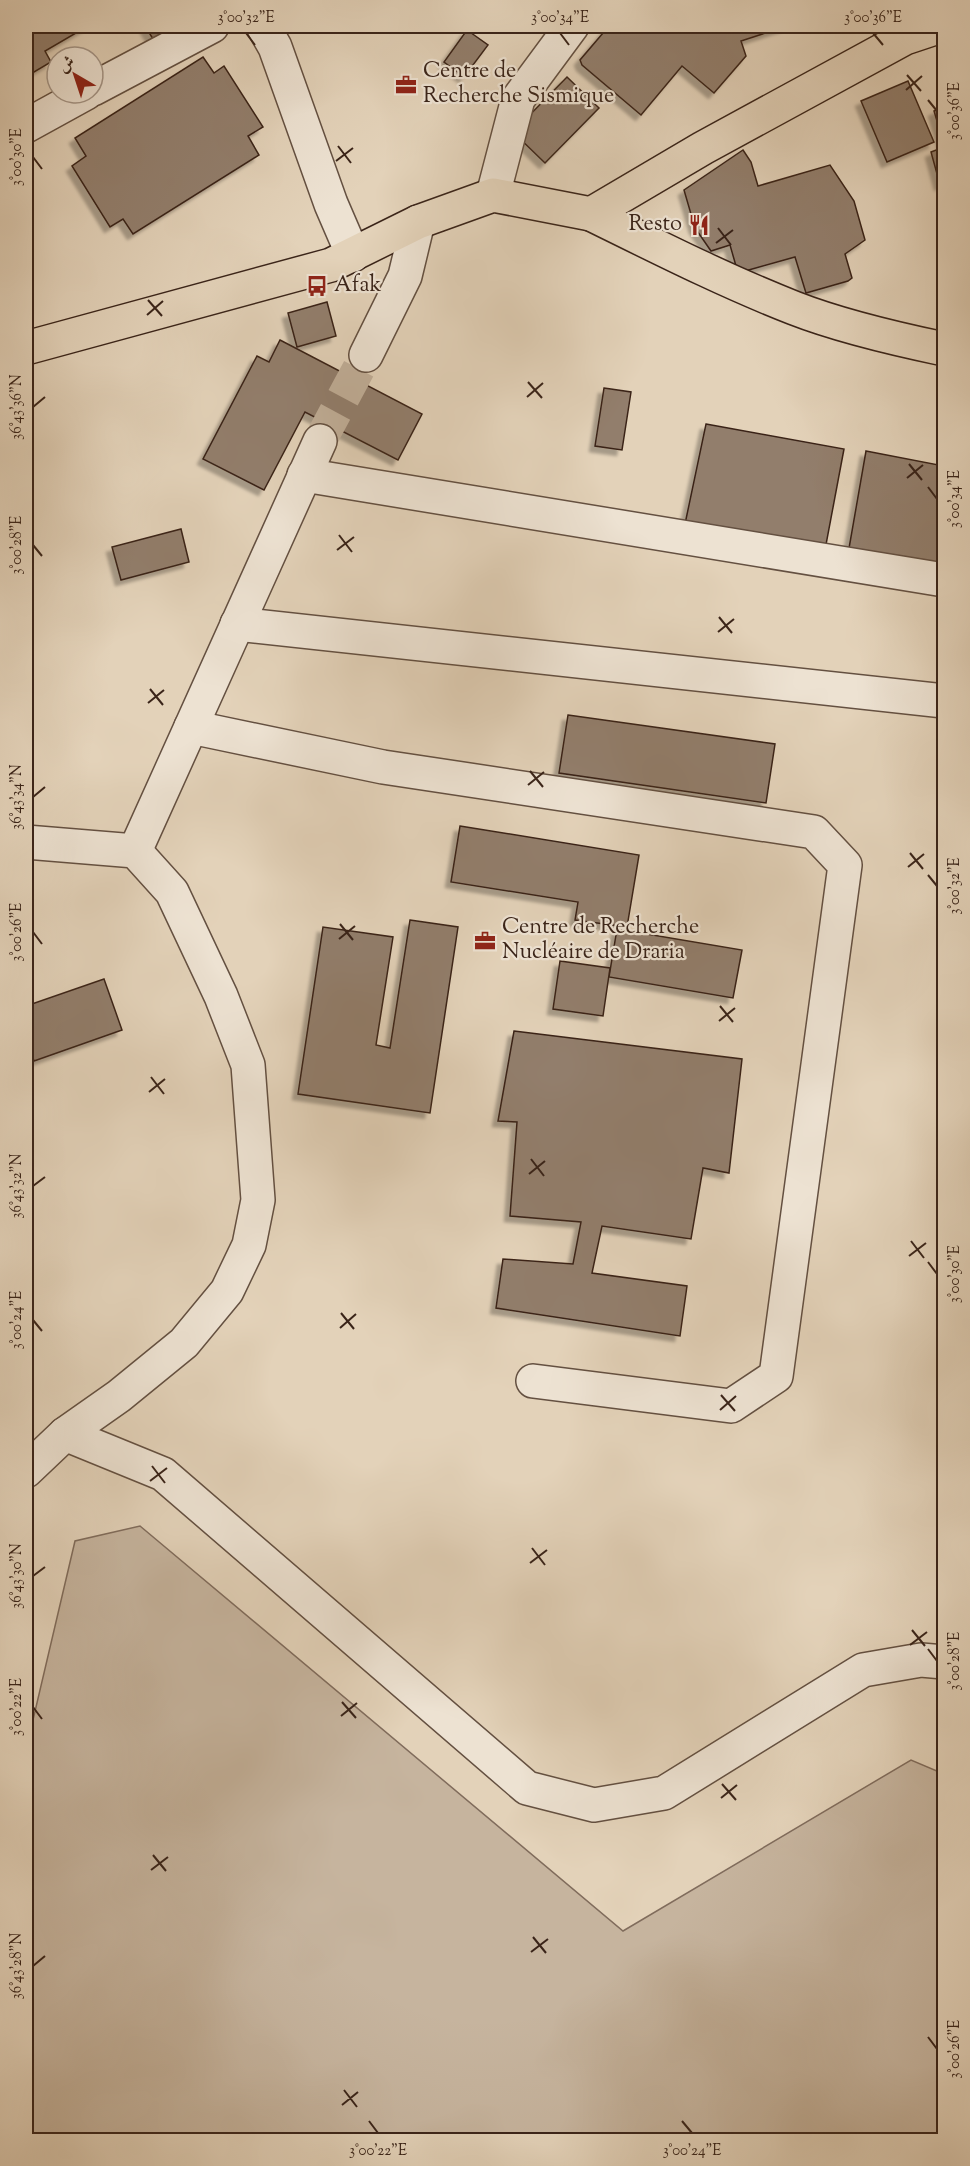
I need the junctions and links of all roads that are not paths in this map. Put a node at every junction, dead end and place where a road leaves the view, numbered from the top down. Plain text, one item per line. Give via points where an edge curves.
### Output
1 (212, 26) edge
2 (572, 26) edge
3 (941, 26) edge
4 (269, 36) edge
5 (105, 83) edge
6 (64, 105) edge
7 (26, 126) edge
8 (493, 195) junction
9 (591, 213) junction
10 (418, 222) junction
11 (352, 255) junction
12 (26, 348) edge
13 (945, 349) edge
14 (366, 355) tunnel mouth
15 (320, 441) tunnel mouth
16 (304, 475) junction
17 (945, 580) edge
18 (237, 624) junction
19 (945, 700) edge
20 (191, 727) junction
21 (26, 842) edge
22 (135, 851) junction
23 (533, 1381) dead end
24 (65, 1434) junction
25 (26, 1471) edge
26 (945, 1662) edge

1 - 5 street
2 - 8 street via 518,99
3 - 9 main road via 905,38
4 - 11 street
6 - 7 street
8 - 9 main road
8 - 10 main road
9 - 13 main road via 717,276 797,309 896,339
10 - 11 main road
10 - 14 street via 405,276
11 - 12 main road via 331,265
15 - 16 street
16 - 17 street
16 - 18 street
18 - 19 street
18 - 20 street
20 - 22 street
20 - 23 street via 383,767 814,832 845,864 776,1376 731,1406
21 - 22 street
22 - 24 street via 172,892 221,996 248,1065 258,1200 249,1245 227,1291 184,1343
24 - 25 street
24 - 26 street via 163,1474 527,1788 594,1805 664,1793 863,1670 921,1660

